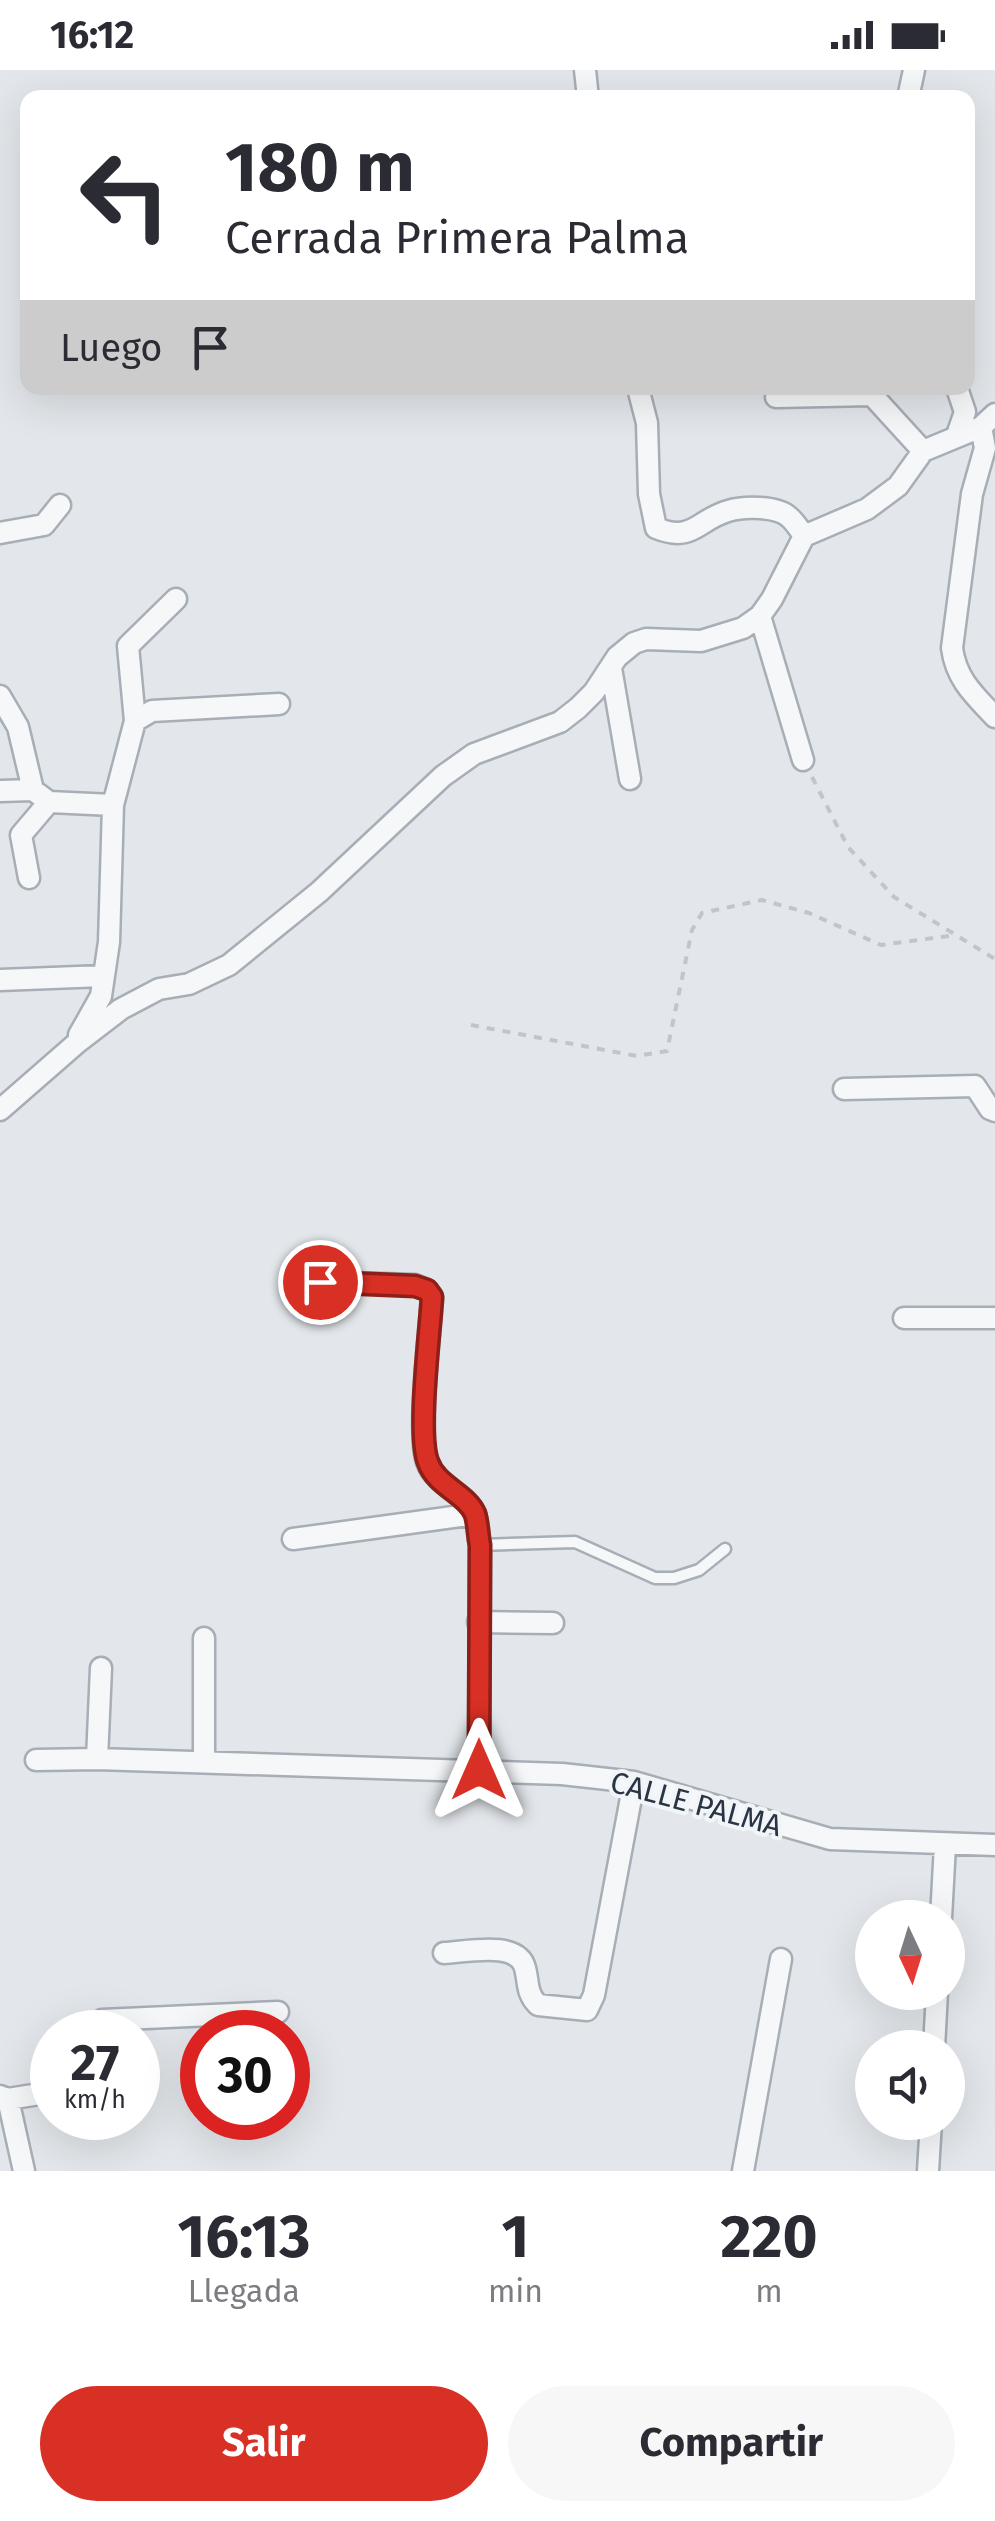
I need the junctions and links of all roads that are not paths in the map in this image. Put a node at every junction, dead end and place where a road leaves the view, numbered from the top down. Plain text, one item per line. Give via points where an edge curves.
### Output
1 (640, 395) edge
2 (817, 395) edge
3 (875, 395) edge
4 (959, 395) edge
5 (776, 398) dead end
6 (988, 420) edge
7 (957, 435) junction
8 (923, 451) junction
9 (60, 506) dead end
10 (0, 533) edge
11 (804, 536) junction
12 (176, 598) dead end
13 (760, 616) junction
14 (611, 668) junction
15 (0, 696) edge
16 (280, 704) dead end
17 (995, 717) edge
18 (134, 721) junction
19 (803, 760) road end
20 (630, 778) dead end
21 (0, 792) edge
22 (41, 796) junction
23 (113, 805) junction
24 (29, 878) dead end
25 (103, 976) junction
26 (0, 980) edge
27 (78, 1042) junction
28 (844, 1089) dead end
29 (0, 1110) edge
30 (995, 1110) edge
31 (320, 1282) dead end
32 (904, 1318) dead end
33 (995, 1318) edge
34 (475, 1514) junction
35 (293, 1539) dead end
36 (480, 1545) junction
37 (725, 1549) dead end
38 (478, 1622) junction
39 (553, 1623) dead end
40 (204, 1638) dead end
41 (102, 1668) dead end
42 (97, 1759) junction
43 (36, 1760) dead end
44 (204, 1762) junction
45 (479, 1770) junction
46 (634, 1782) junction
47 (944, 1845) junction
48 (995, 1845) edge
49 (942, 1900) edge
50 (444, 1953) dead end
51 (781, 1959) dead end
52 (30, 2095) edge
53 (4, 2098) edge
54 (930, 2140) edge
55 (24, 2171) edge
56 (743, 2171) edge
57 (928, 2171) edge

1 - 11 street via 656,528 684,534 728,510 760,508 787,514
2 - 5 street
3 - 8 street
4 - 7 street via 965,412
6 - 7 street
6 - 17 street via 952,648 960,677
7 - 8 street
8 - 11 street via 898,486 866,509
9 - 10 street via 44,525
11 - 13 street
12 - 18 street via 128,646
13 - 14 street via 700,641 634,643
13 - 19 street
14 - 20 street
14 - 27 street via 560,722 474,754 442,776 320,892 229,966 144,995
15 - 22 street
16 - 18 street via 152,711
18 - 23 street
21 - 22 street
22 - 23 street
22 - 24 street via 22,835
23 - 25 street
25 - 26 street
25 - 27 street via 101,996
27 - 29 street
28 - 30 street via 975,1086
31 - 34 street via 415,1286 432,1297 426,1460
32 - 33 street
34 - 35 street
34 - 36 street
36 - 37 lane via 575,1542 655,1578 699,1570
36 - 38 street
38 - 39 street
38 - 45 street
40 - 44 street
41 - 42 street
42 - 43 street, CALLE PALMA
42 - 44 street, CALLE PALMA
44 - 45 street, CALLE PALMA
45 - 46 street, CALLE PALMA
46 - 47 street, CALLE PALMA via 830,1840
46 - 50 street via 587,2010 538,2005 527,1990 525,1967 509,1951
47 - 48 street, CALLE PALMA
47 - 49 street
51 - 56 street
52 - 53 street
53 - 55 street
54 - 57 street

